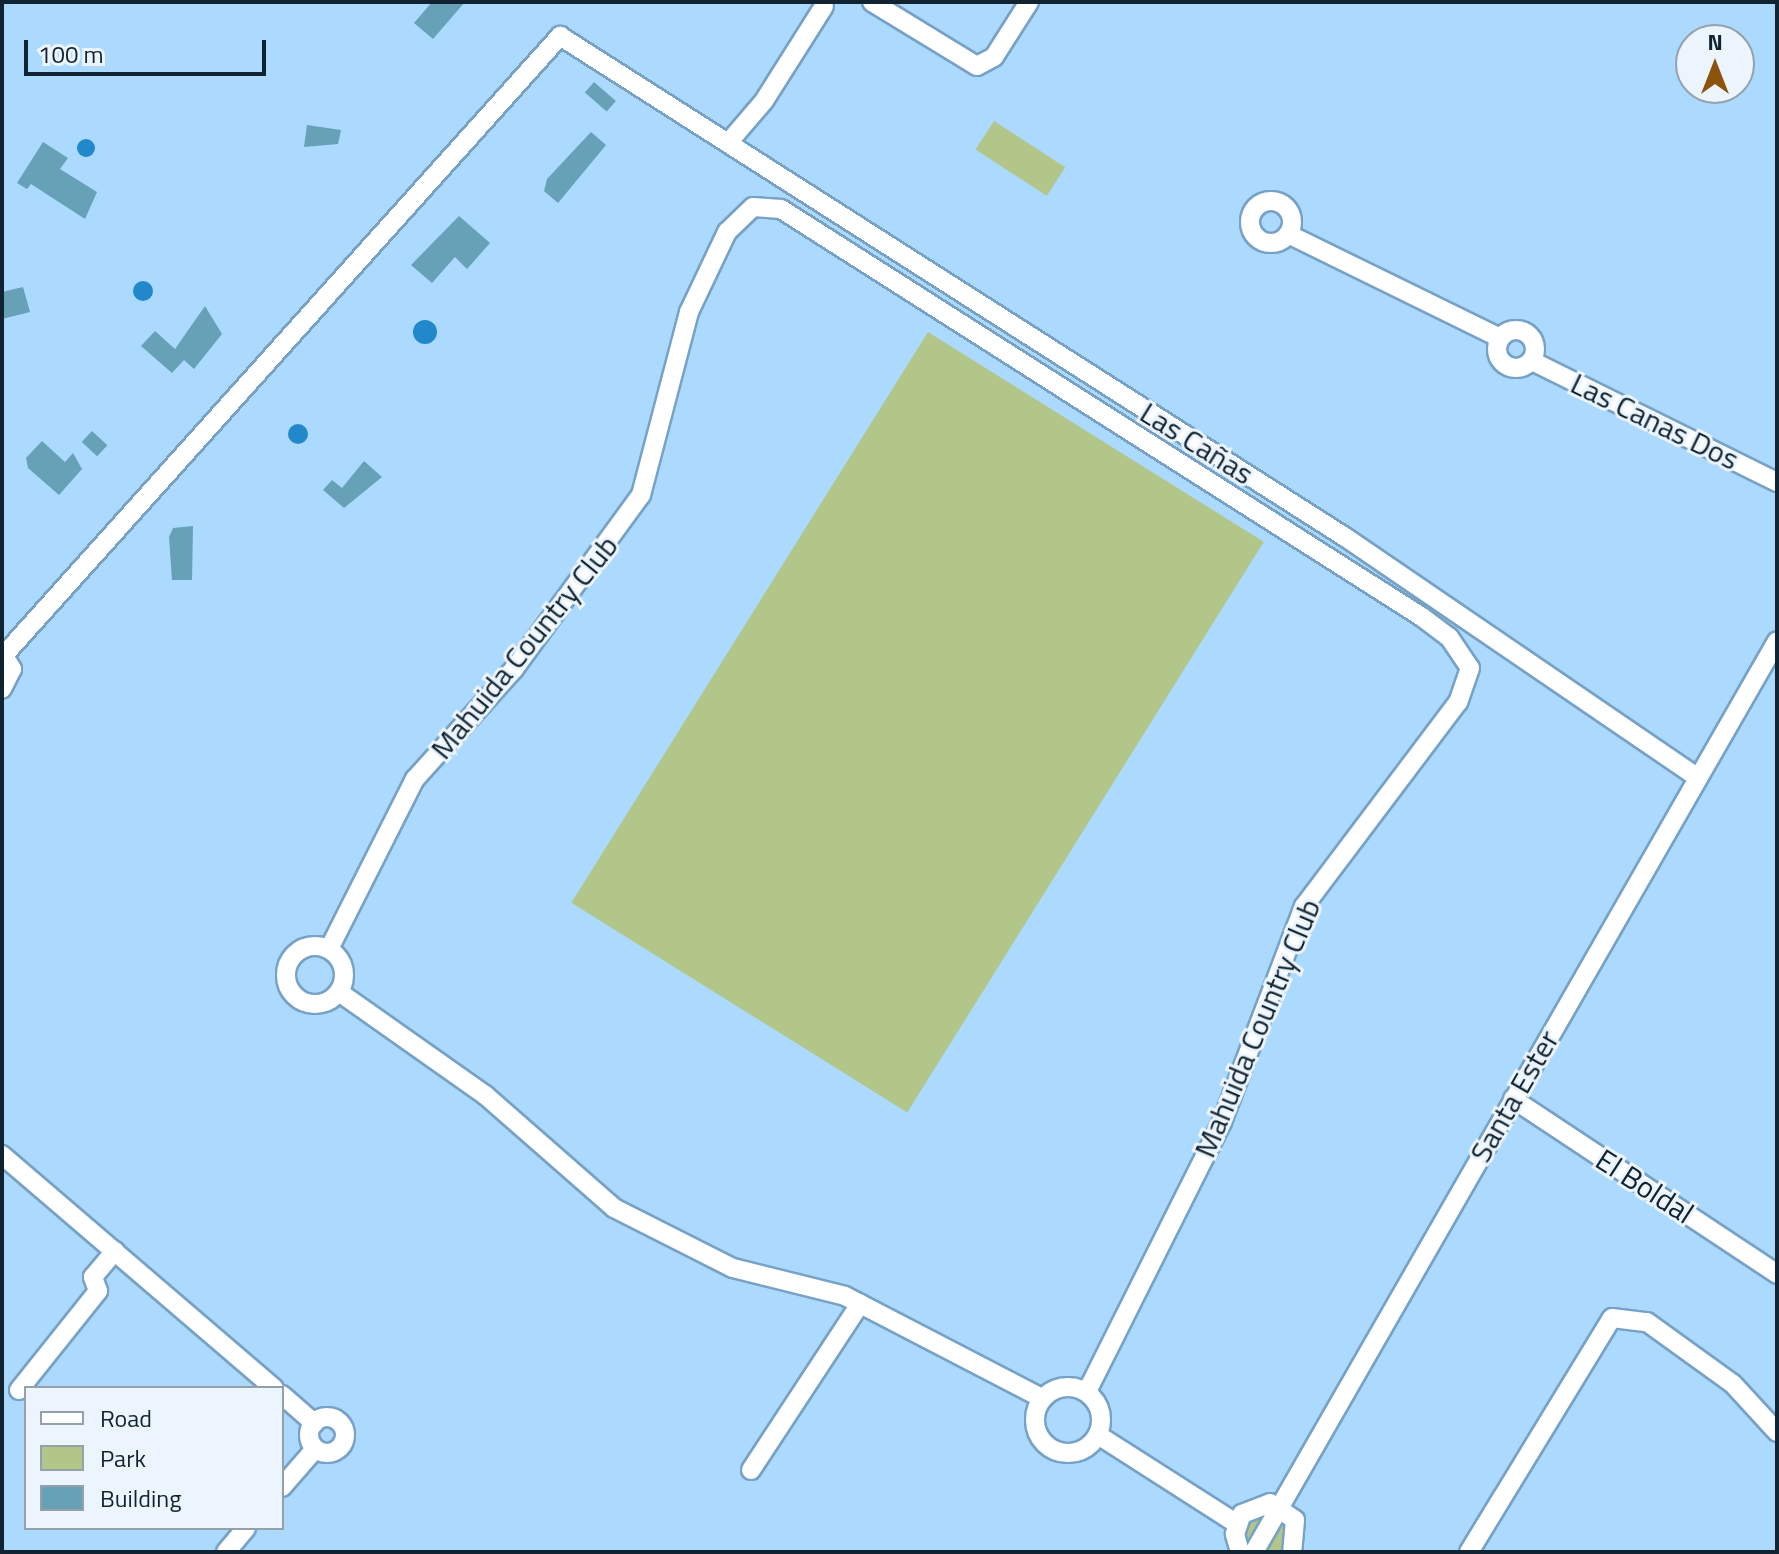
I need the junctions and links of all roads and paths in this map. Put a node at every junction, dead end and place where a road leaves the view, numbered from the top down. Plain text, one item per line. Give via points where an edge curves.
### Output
1 (872, 2) edge
2 (1029, 2) edge
3 (826, 4) edge
4 (728, 143) junction
5 (1288, 234) dead end
6 (1500, 338) junction
7 (1532, 361) junction
8 (1777, 482) edge
9 (1777, 641) edge
10 (3, 654) edge
11 (2, 689) edge
12 (1697, 777) junction
13 (329, 949) junction
14 (339, 992) junction
15 (1513, 1099) junction
16 (2, 1155) edge
17 (115, 1251) junction
18 (1777, 1274) edge
19 (860, 1304) junction
20 (272, 1386) edge
21 (19, 1390) dead end
22 (1087, 1392) junction
23 (284, 1397) edge
24 (1042, 1398) junction
25 (314, 1423) junction
26 (1777, 1432) edge
27 (1098, 1435) junction
28 (315, 1449) junction
29 (751, 1470) dead end
30 (284, 1485) edge
31 (1280, 1506) junction
32 (1237, 1524) junction
33 (244, 1530) edge
34 (1294, 1551) edge
35 (226, 1552) edge
36 (1240, 1552) edge
37 (1254, 1552) edge
38 (1469, 1552) edge

1 - 2 street via 977,66 994,57
3 - 4 street
4 - 10 street, Las Cañas via 560,36 552,38
4 - 12 street, Las Cañas via 1345,537
5 - 6 street
6 - 7 street via 1496,349 1505,365
6 - 7 street via 1524,332 1535,348
7 - 8 street, Las Canas Dos
9 - 12 street, Santa Ester
10 - 11 street via 12,674
12 - 15 street, Santa Ester
13 - 14 street via 342,964
13 - 14 street via 300,950 286,981 307,1003
13 - 22 street, Mahuida Country Club via 415,779 514,669 625,523 655,451 698,289 727,232 753,207 772,205 826,236 1422,617 1463,654 1466,689 1304,906 1222,1122
14 - 19 street via 485,1095 614,1208 733,1268
15 - 18 street, El Boldal
15 - 31 street, Santa Ester
16 - 17 street
17 - 20 street
17 - 21 street via 93,1277 98,1291
19 - 24 street
19 - 29 street
22 - 24 street via 1068,1386
22 - 27 street via 1099,1407
23 - 25 street
24 - 27 street via 1035,1427 1045,1445 1073,1453
25 - 28 street
25 - 28 street via 331,1417 345,1435 332,1453
26 - 38 street via 1733,1384 1647,1322 1612,1318
27 - 32 street
28 - 30 street
31 - 32 street via 1250,1507
31 - 34 street via 1298,1530
31 - 37 street, Santa Ester
32 - 36 street
33 - 35 street

